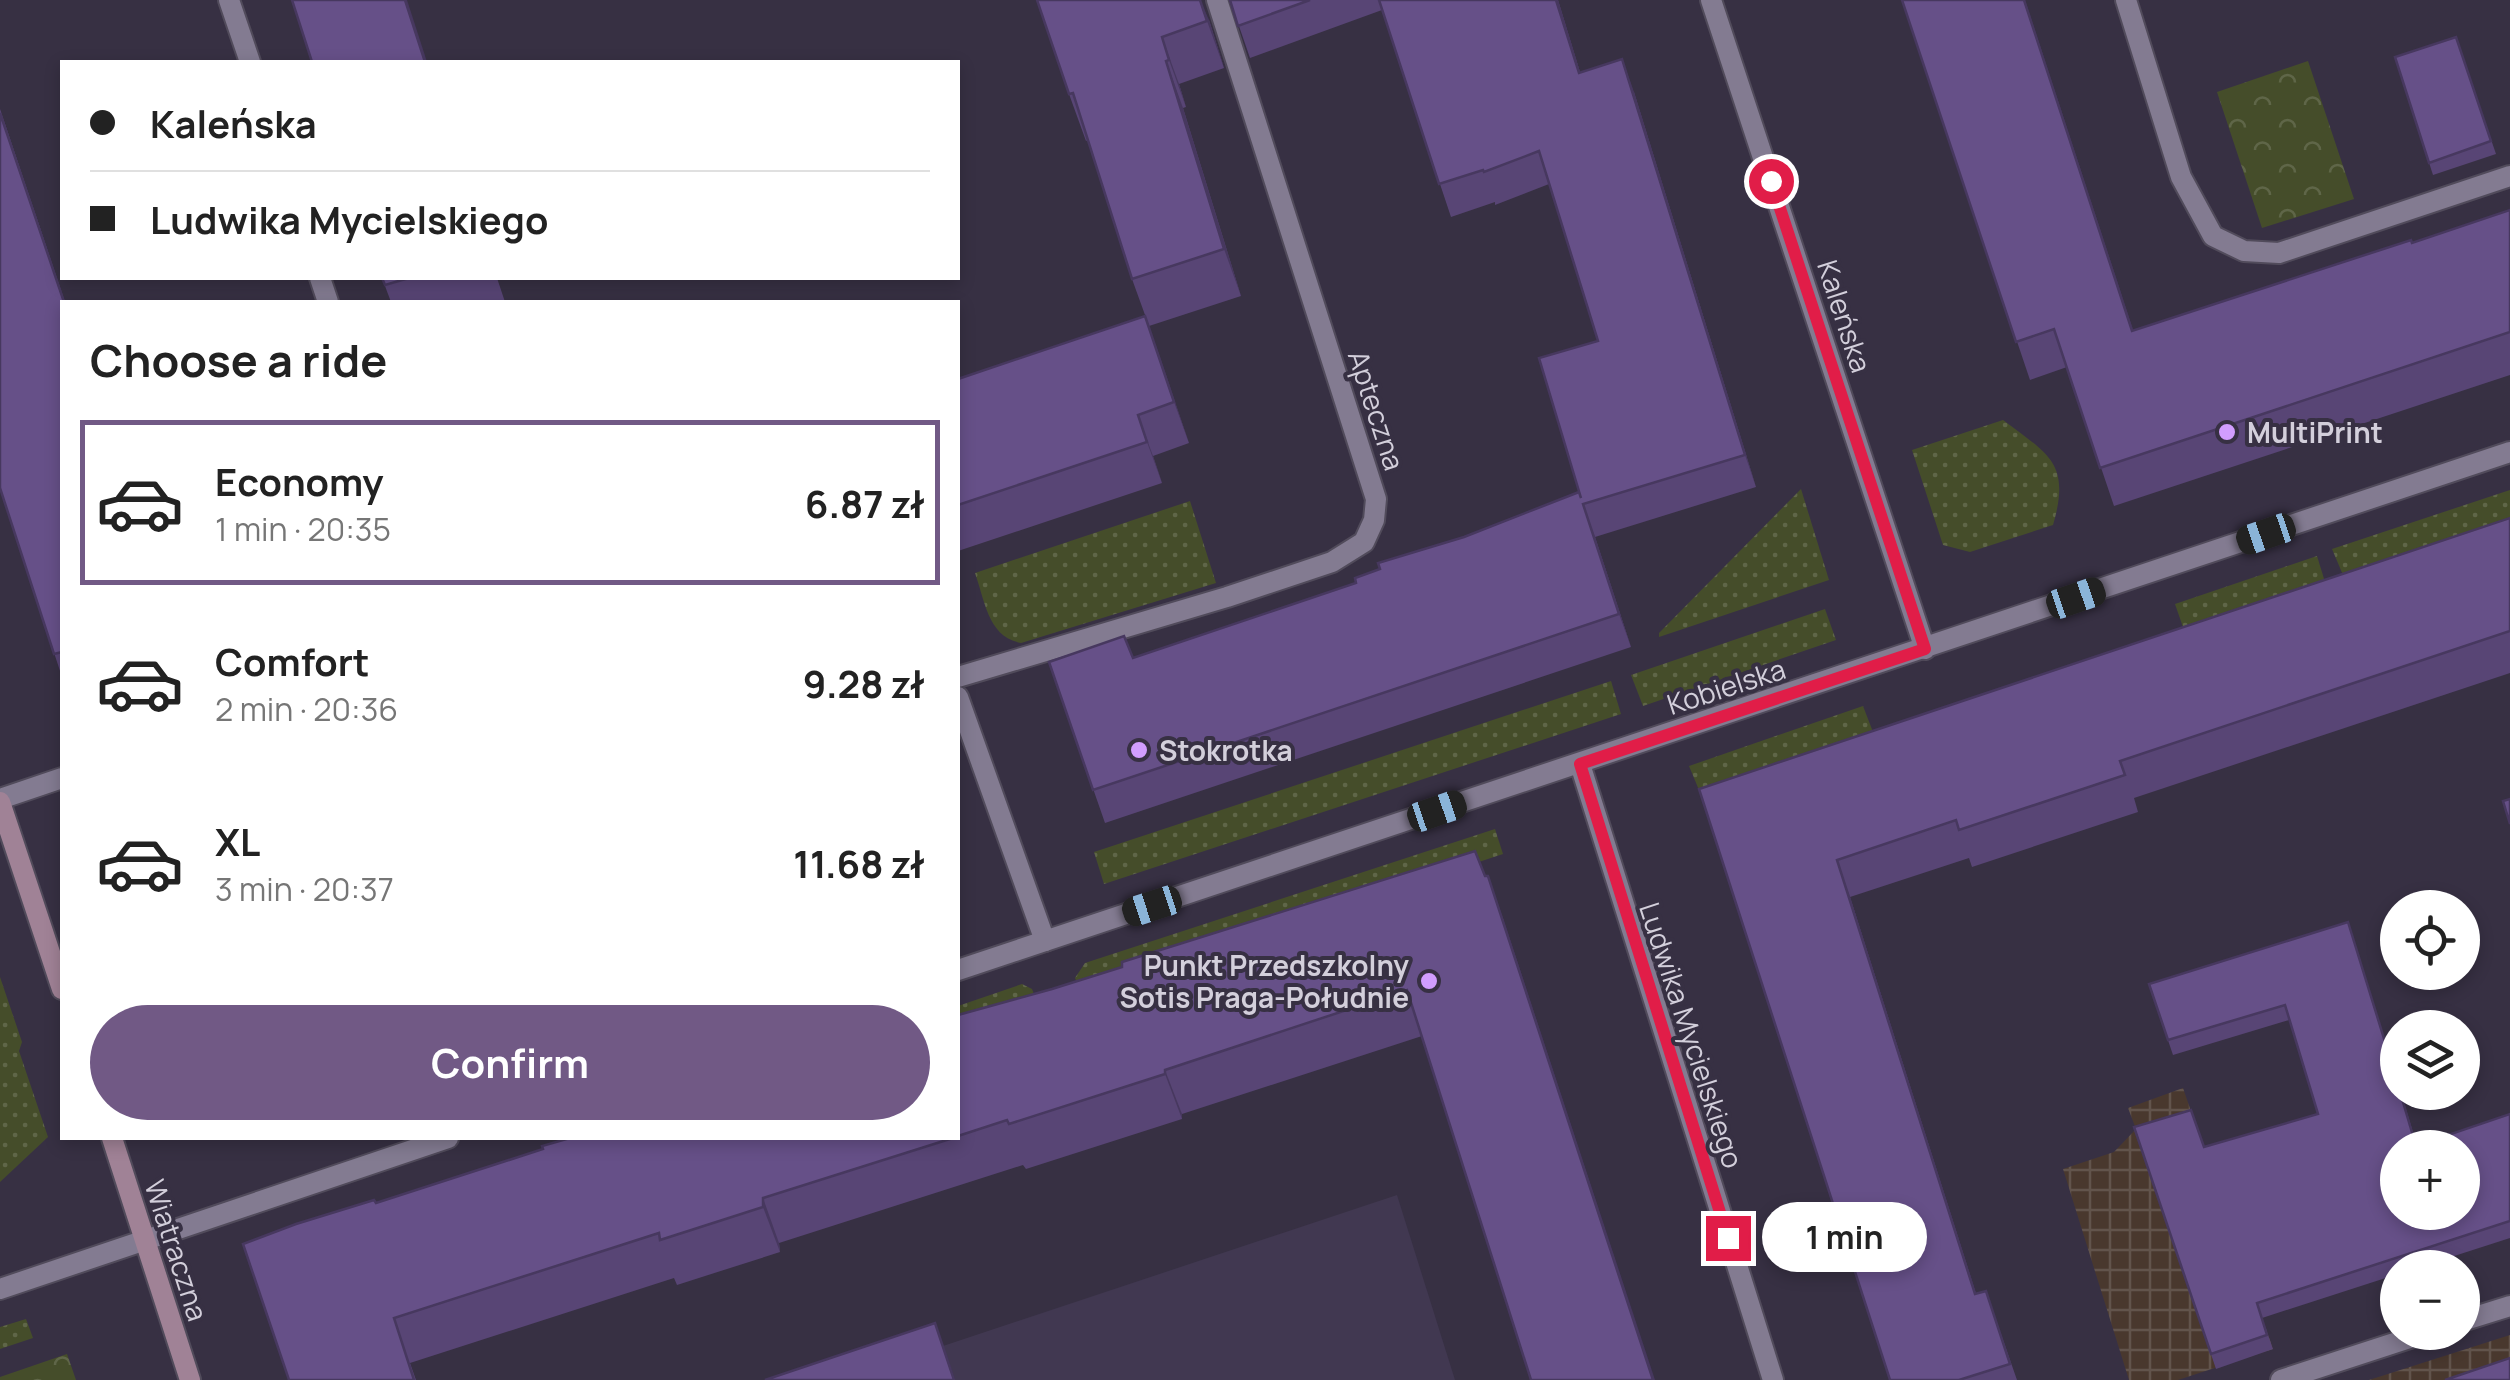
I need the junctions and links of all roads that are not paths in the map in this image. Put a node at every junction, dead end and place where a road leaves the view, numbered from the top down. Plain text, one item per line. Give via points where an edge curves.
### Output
1 (229, 0) edge
2 (1217, 0) edge
3 (1711, 0) edge
4 (2126, 0) edge
5 (249, 60) edge
6 (2510, 176) edge
7 (2510, 452) edge
8 (1925, 649) junction
9 (960, 676) edge
10 (960, 703) edge
11 (1580, 764) junction
12 (60, 779) edge
13 (0, 800) edge
14 (1046, 941) junction
15 (960, 969) edge
16 (60, 983) edge
17 (113, 1140) edge
18 (442, 1140) edge
19 (146, 1242) junction
20 (0, 1290) edge
21 (2510, 1306) edge
22 (2480, 1315) edge
23 (2380, 1348) edge
24 (190, 1380) edge
25 (1772, 1380) edge
26 (2281, 1380) edge

1 - 5 street
2 - 9 street, Apteczna via 1376,499 1374,520 1364,542 1332,562
3 - 8 street, Kaleńska
4 - 6 street via 2181,178 2213,236 2244,251 2279,253
7 - 8 street, Kobielska
8 - 11 street, Kobielska
10 - 14 street
11 - 14 street, Kobielska
11 - 25 street, Ludwika Mycielskiego
12 - 13 street
13 - 16 street
14 - 15 street, Kobielska
17 - 19 street, Wiatraczna
18 - 19 street
19 - 20 street
19 - 24 street, Wiatraczna
21 - 22 street
23 - 26 street

